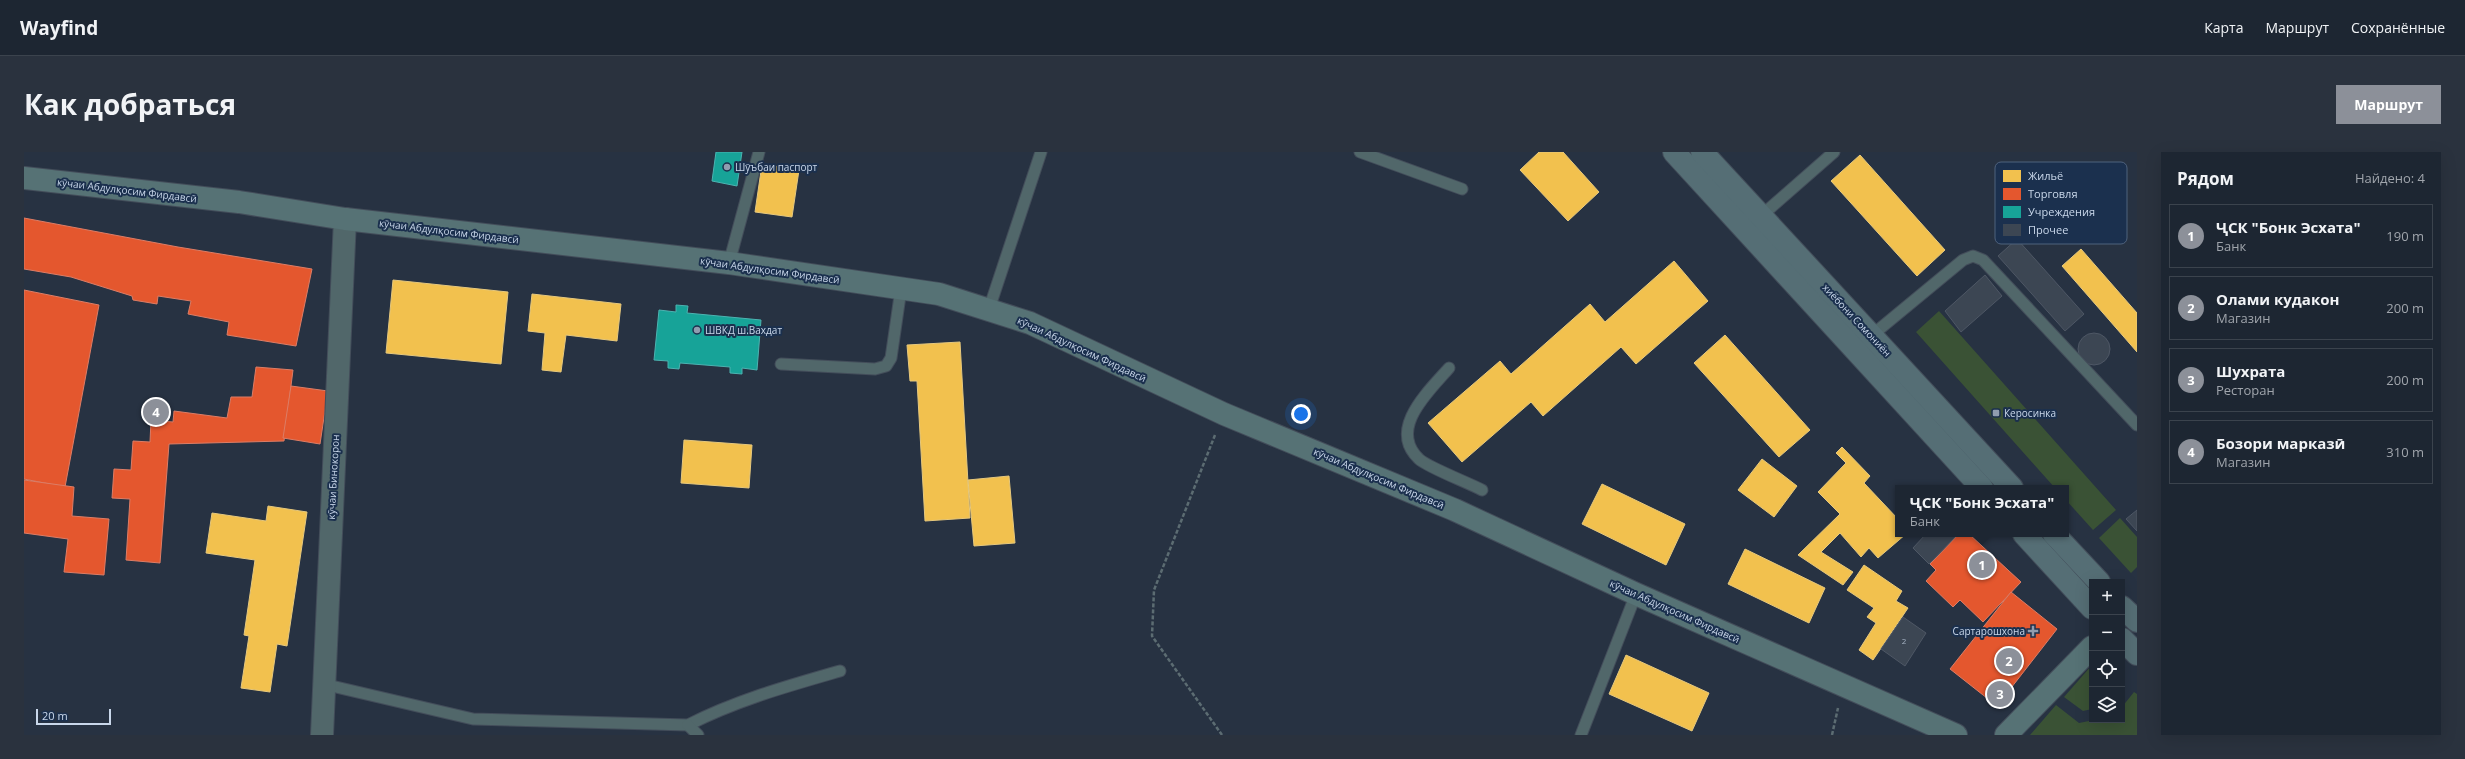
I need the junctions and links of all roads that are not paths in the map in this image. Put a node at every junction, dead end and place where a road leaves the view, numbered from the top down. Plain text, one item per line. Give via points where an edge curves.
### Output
1 (759, 152) edge
2 (1041, 152) edge
3 (1360, 152) edge
4 (1674, 152) edge
5 (1702, 152) edge
6 (1834, 152) edge
7 (24, 178) edge
8 (1462, 189) dead end
9 (1761, 216) junction
10 (345, 219) junction
11 (729, 263) junction
12 (901, 289) junction
13 (990, 309) junction
14 (1871, 336) junction
15 (781, 364) dead end
16 (1449, 368) dead end
17 (2137, 425) edge
18 (1979, 485) edge
19 (2009, 485) edge
20 (1482, 490) dead end
21 (2027, 537) edge
22 (2057, 537) edge
23 (2096, 579) edge
24 (1636, 594) junction
25 (2089, 605) edge
26 (2125, 642) edge
27 (2089, 650) edge
28 (2137, 654) edge
29 (840, 671) dead end
30 (323, 684) junction
31 (688, 725) junction
32 (322, 735) edge
33 (698, 735) edge
34 (1580, 735) edge
35 (1956, 735) edge
36 (2006, 735) edge

1 - 11 lane
2 - 13 lane
3 - 8 lane
4 - 18 highway, хиёбони Сомониён
5 - 9 highway, хиёбони Сомониён
6 - 9 lane
7 - 10 street, кӯчаи Абдулқосим Фирдавсӣ via 239,202
9 - 14 highway, хиёбони Сомониён
10 - 11 street, кӯчаи Абдулқосим Фирдавсӣ
10 - 30 street, кӯчаи Бинокорон
11 - 12 street, кӯчаи Абдулқосим Фирдавсӣ
12 - 13 street, кӯчаи Абдулқосим Фирдавсӣ via 939,294
12 - 15 lane via 892,358 886,366 875,369
13 - 24 street, кӯчаи Абдулқосим Фирдавсӣ via 1030,323 1224,414 1455,510
14 - 17 lane via 1963,260 1973,256 1983,260
14 - 19 highway, хиёбони Сомониён
16 - 20 lane via 1418,403 1408,424 1407,437 1419,460
21 - 25 highway
22 - 23 highway
24 - 34 lane
24 - 35 street, кӯчаи Абдулқосим Фирдавсӣ
26 - 28 highway
27 - 36 street
29 - 31 lane via 756,696 720,709
30 - 31 lane via 473,719
30 - 32 street, кӯчаи Бинокорон
31 - 33 lane

